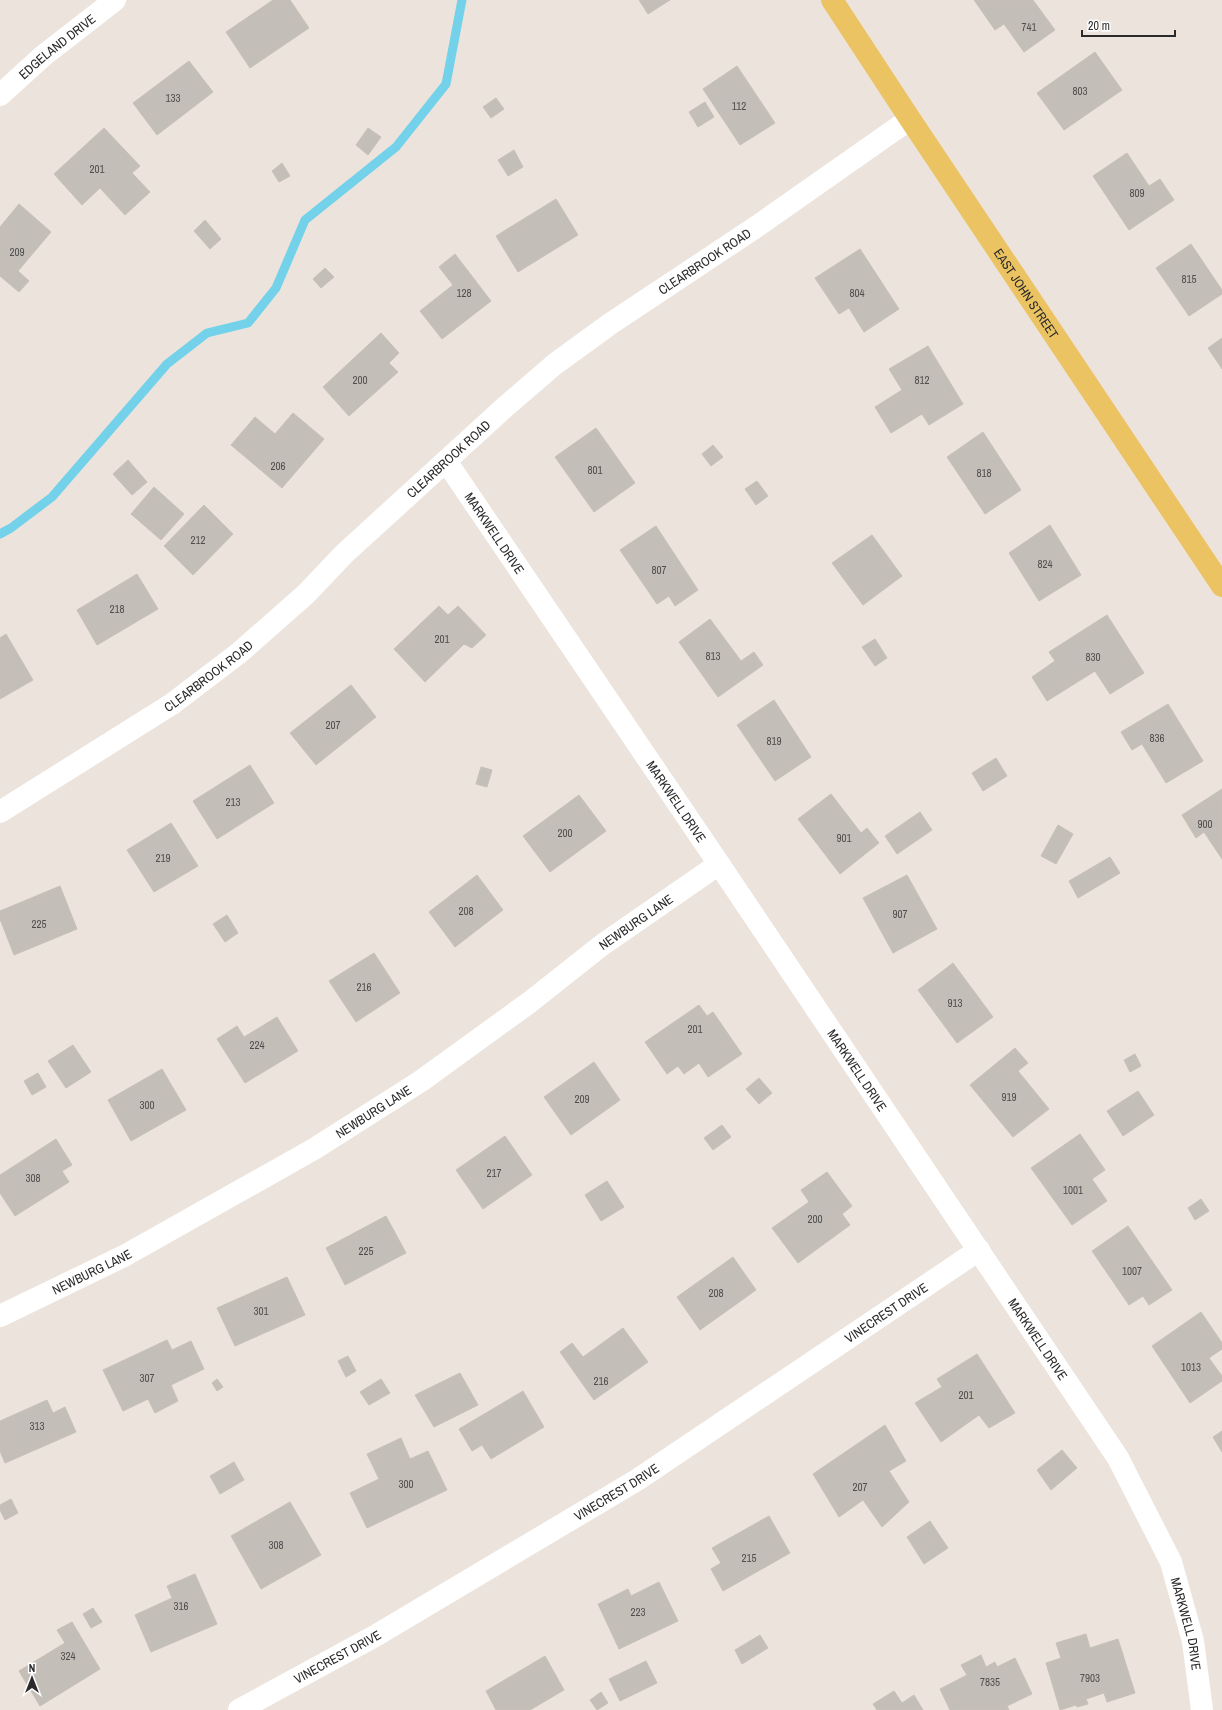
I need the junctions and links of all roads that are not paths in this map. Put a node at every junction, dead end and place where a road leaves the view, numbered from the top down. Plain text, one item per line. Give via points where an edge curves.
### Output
1 (115, 0) edge
2 (832, 0) edge
3 (0, 95) edge
4 (910, 119) junction
5 (446, 461) junction
6 (1222, 586) edge
7 (0, 812) edge
8 (719, 864) junction
9 (979, 1250) junction
10 (0, 1316) edge
11 (239, 1710) edge
12 (1202, 1710) edge

1 - 3 street, EDGELAND DRIVE via 43,56
2 - 4 main road, EAST JOHN STREET
4 - 5 street, CLEARBROOK ROAD via 555,364
4 - 6 main road, EAST JOHN STREET
5 - 7 street, CLEARBROOK ROAD via 344,554 306,594 239,653 172,704
5 - 8 street, MARKWELL DRIVE
8 - 9 street, MARKWELL DRIVE
8 - 10 street, NEWBURG LANE via 602,945 530,1002 421,1081 320,1144 124,1256
9 - 11 street, VINECREST DRIVE via 637,1480 375,1636
9 - 12 street, MARKWELL DRIVE via 1118,1458 1171,1562 1194,1640

